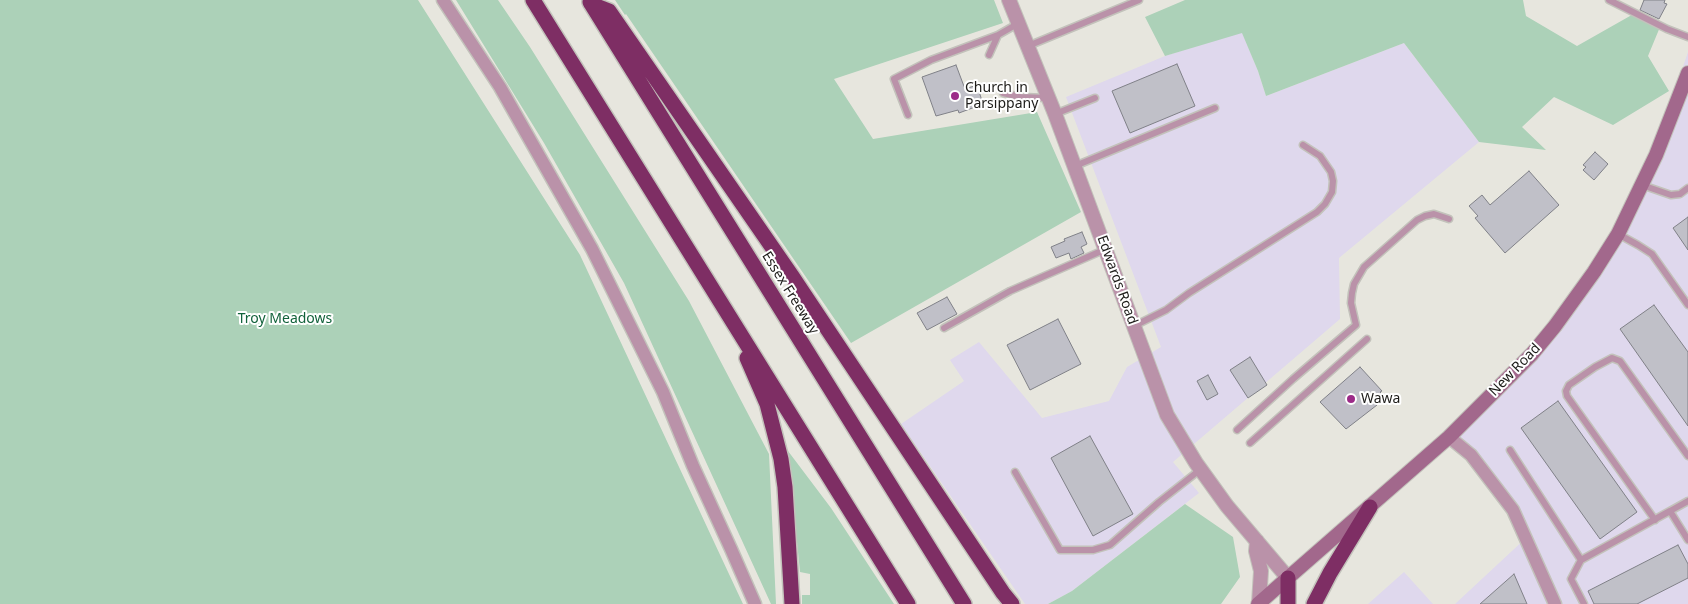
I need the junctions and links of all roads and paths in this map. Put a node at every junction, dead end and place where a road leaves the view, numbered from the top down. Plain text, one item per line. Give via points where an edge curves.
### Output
1 (443, 0) edge
2 (533, 0) edge
3 (1009, 0) edge
4 (1139, 0) edge
5 (1609, 0) edge
6 (589, 2) edge
7 (1019, 23) junction
8 (998, 35) junction
9 (1688, 37) edge
10 (1028, 46) junction
11 (990, 55) dead end
12 (1687, 80) edge
13 (1003, 93) dead end
14 (1048, 98) junction
15 (1095, 98) dead end
16 (1215, 108) dead end
17 (1055, 114) junction
18 (908, 115) dead end
19 (1303, 145) dead end
20 (1074, 166) junction
21 (1642, 185) junction
22 (1688, 188) edge
23 (1449, 219) dead end
24 (1618, 234) junction
25 (1106, 248) junction
26 (1688, 305) edge
27 (727, 310) junction
28 (1134, 326) junction
29 (944, 328) dead end
30 (1367, 339) dead end
31 (1237, 430) dead end
32 (1449, 438) junction
33 (1250, 443) dead end
34 (1510, 450) dead end
35 (1688, 456) edge
36 (1201, 469) junction
37 (1015, 472) dead end
38 (1688, 501) edge
39 (1370, 507) junction
40 (1670, 511) junction
41 (1655, 520) junction
42 (1688, 540) edge
43 (1258, 541) junction
44 (1581, 560) junction
45 (1288, 578) junction
46 (754, 604) edge
47 (792, 604) edge
48 (908, 604) edge
49 (964, 604) edge
50 (1012, 604) edge
51 (1259, 604) edge
52 (1288, 604) edge
53 (1314, 604) edge
54 (1555, 604) edge
55 (1584, 604) edge

1 - 46 street via 500,87 592,249 663,392
2 - 27 highway
3 - 7 street, Edwards Road
4 - 10 lane
5 - 9 lane
6 - 49 highway, Essex Freeway
6 - 50 highway via 609,10
7 - 8 lane
7 - 10 street, Edwards Road
8 - 11 lane
8 - 18 lane via 931,60 894,79
10 - 14 street, Edwards Road
12 - 21 main road, New Road
13 - 14 lane
14 - 17 street, Edwards Road
15 - 17 lane
16 - 20 lane
17 - 20 street, Edwards Road
19 - 28 lane via 1320,156 1330,172 1332,192 1325,204 1166,310
20 - 25 street, Edwards Road
21 - 22 lane via 1671,195 1680,194
21 - 24 main road, New Road
23 - 31 lane via 1434,214 1417,220 1364,267 1352,293 1356,325
24 - 26 lane via 1652,254
24 - 32 main road, New Road via 1594,272 1532,354
25 - 28 street, Edwards Road
25 - 29 lane via 1010,291
27 - 47 highway via 767,404 775,431 785,487
27 - 48 highway
28 - 36 street, Edwards Road via 1167,415
30 - 33 lane
32 - 39 main road, New Road
32 - 54 street via 1471,455 1513,510
34 - 44 lane
35 - 41 lane via 1620,361 1612,358 1569,385 1567,396
36 - 37 lane via 1110,545 1093,550 1060,550
36 - 43 street, Edwards Road via 1227,506
38 - 40 lane
39 - 45 main road, New Road
39 - 53 highway
40 - 41 lane
40 - 42 lane
41 - 44 lane
43 - 45 street, Edwards Road
43 - 51 street via 1256,552 1261,571
44 - 55 lane via 1571,578
45 - 51 main road, New Road
45 - 52 highway

